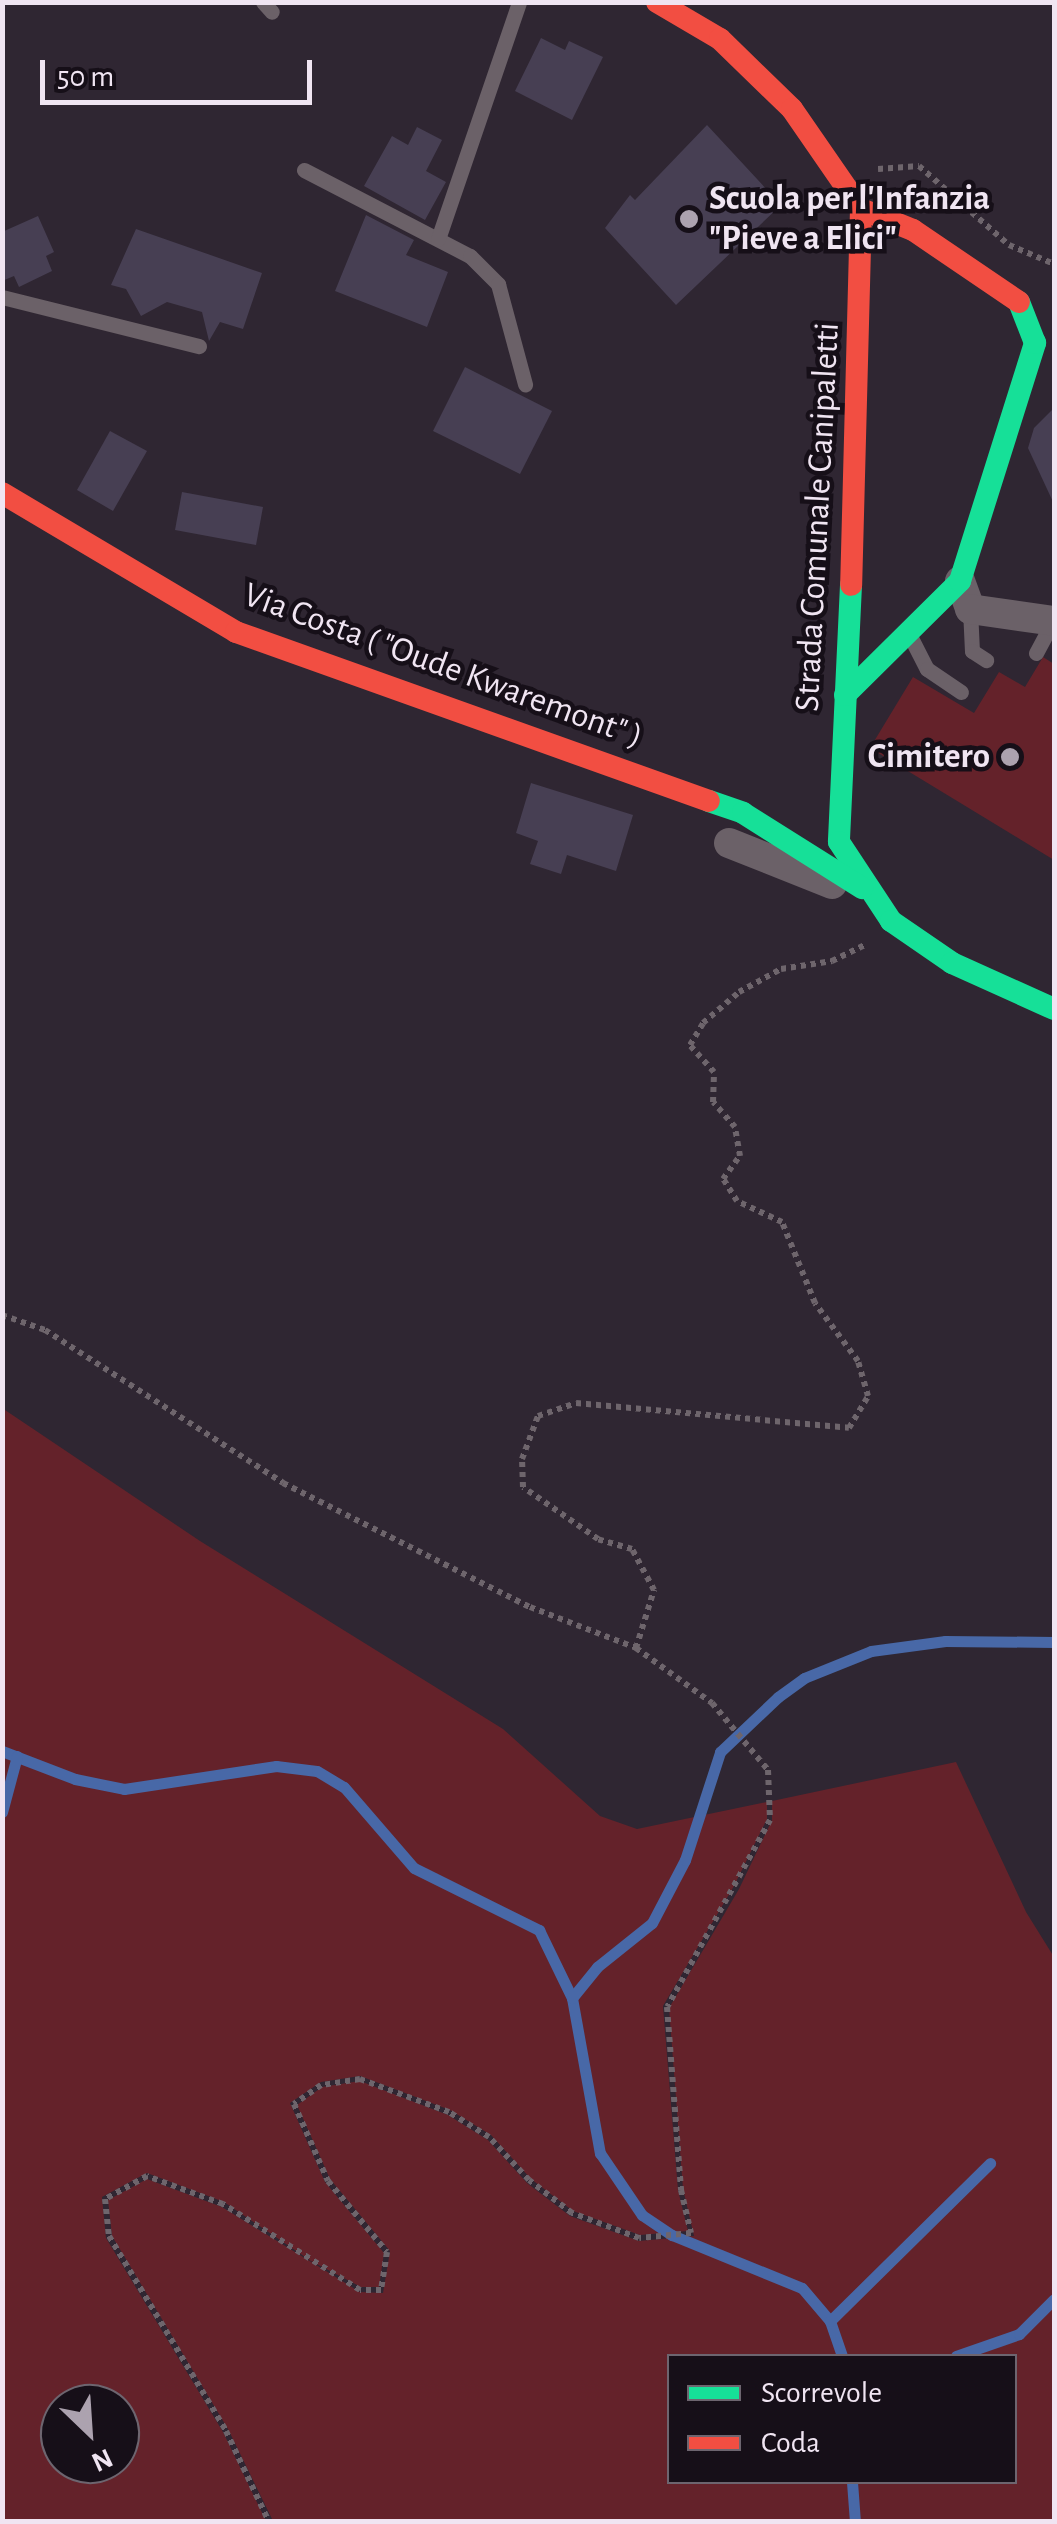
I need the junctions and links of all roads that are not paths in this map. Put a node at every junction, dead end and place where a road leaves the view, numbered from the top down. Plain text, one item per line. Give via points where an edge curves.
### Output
1 (519, 2) edge
2 (657, 2) edge
3 (304, 170) dead end
4 (861, 208) junction
5 (438, 239) junction
6 (2, 297) edge
7 (199, 346) dead end
8 (525, 384) dead end
9 (2, 493) edge
10 (965, 595) junction
11 (1054, 621) edge
12 (909, 634) junction
13 (1036, 653) dead end
14 (986, 660) dead end
15 (961, 692) dead end
16 (846, 696) junction
17 (729, 843) dead end
18 (866, 891) junction
19 (1054, 1009) edge

1 - 5 lane
2 - 4 street via 720,39 792,109
3 - 5 lane
4 - 10 street via 913,230 1020,303 1034,343
4 - 16 street, Strada Comunale Canipaletti via 863,318
5 - 8 lane via 470,256 498,284
6 - 7 lane
9 - 18 street, Via Costa ( "Oude Kwaremont" ) via 236,632 743,813
10 - 11 street
10 - 12 street
10 - 14 lane via 972,651
11 - 13 lane
12 - 15 lane via 927,669
12 - 16 street
16 - 18 street, Strada Comunale Canipaletti via 838,842
17 - 18 street via 779,867
18 - 19 street, Strada Comunale Canipaletti via 892,921 952,963

